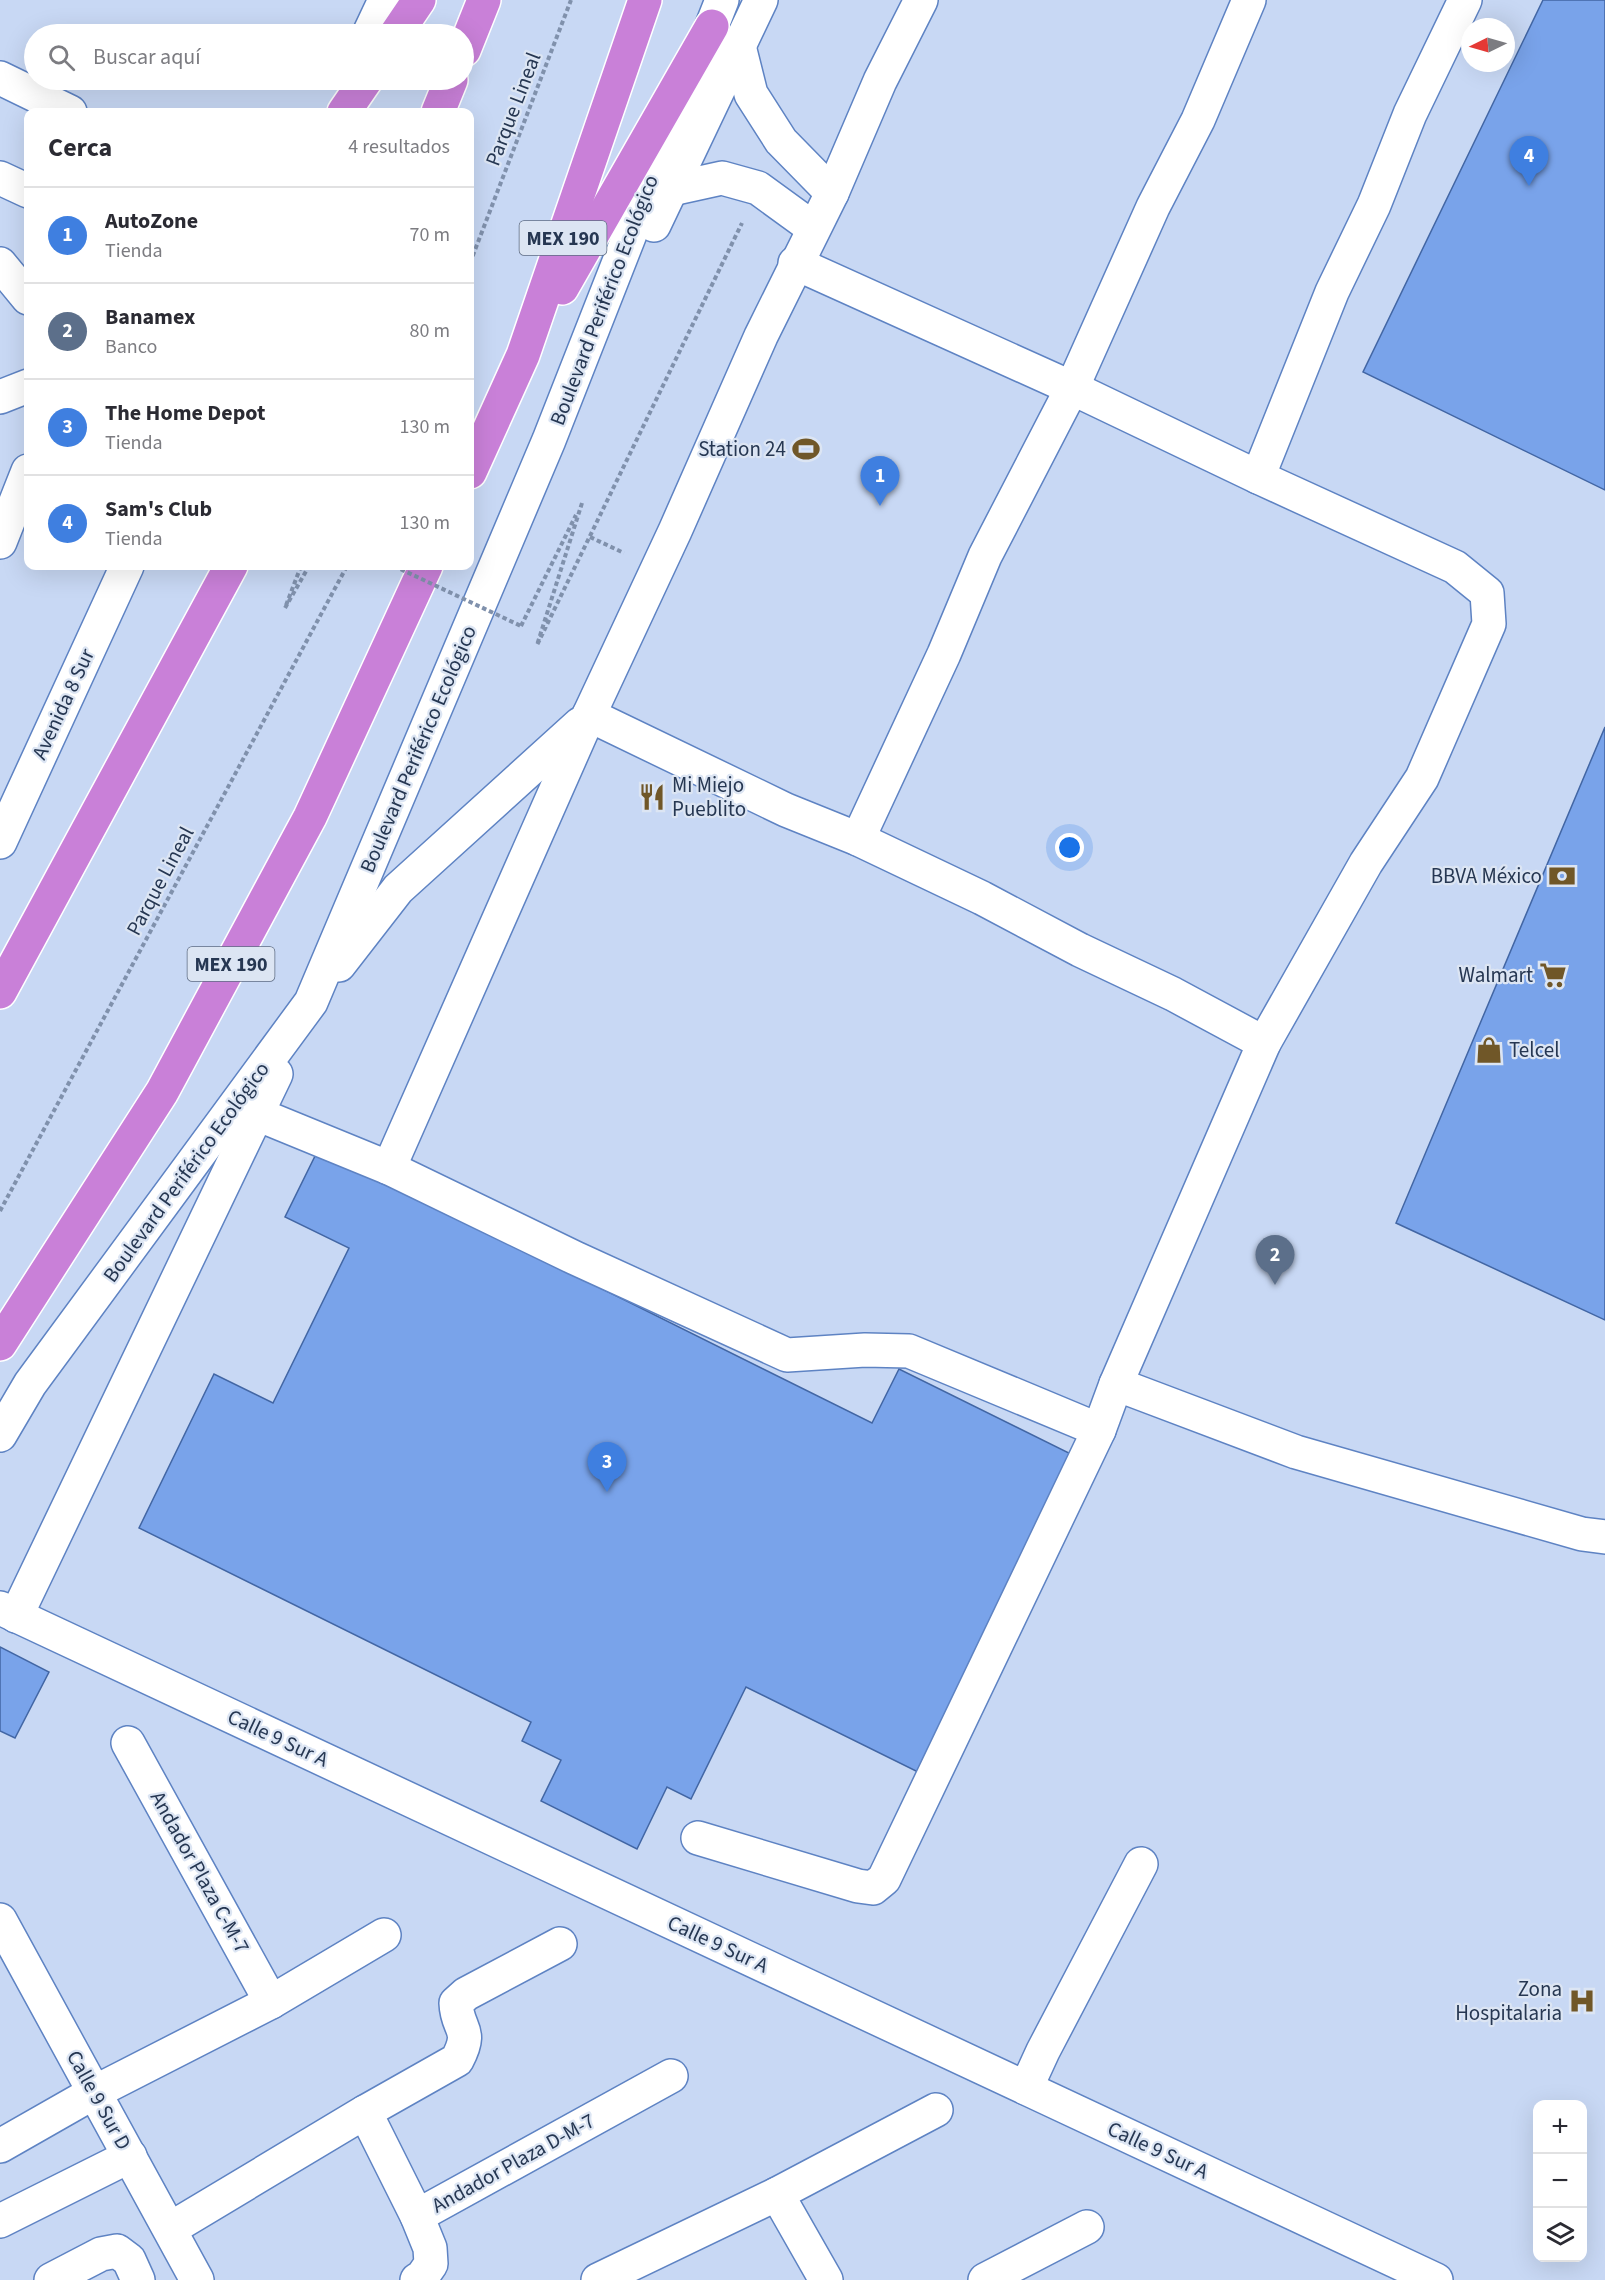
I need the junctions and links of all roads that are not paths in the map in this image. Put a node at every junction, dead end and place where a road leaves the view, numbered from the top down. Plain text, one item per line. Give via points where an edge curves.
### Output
1 (385, 0) edge
2 (419, 0) edge
3 (484, 0) edge
4 (645, 0) edge
5 (761, 0) edge
6 (921, 0) edge
7 (1249, 0) edge
8 (1464, 0) edge
9 (717, 13) edge
10 (374, 24) edge
11 (403, 24) edge
12 (474, 25) edge
13 (739, 46) junction
14 (0, 78) edge
15 (24, 90) edge
16 (25, 90) edge
17 (343, 90) edge
18 (359, 90) edge
19 (448, 90) edge
20 (62, 108) edge
21 (335, 108) edge
22 (347, 108) edge
23 (440, 108) edge
24 (0, 178) edge
25 (24, 189) edge
26 (672, 189) junction
27 (832, 193) junction
28 (813, 228) junction
29 (795, 263) junction
30 (0, 264) edge
31 (24, 293) edge
32 (523, 355) junction
33 (24, 388) edge
34 (1072, 388) junction
35 (0, 397) edge
36 (549, 440) junction
37 (474, 463) edge
38 (1258, 477) junction
39 (24, 481) edge
40 (0, 542) edge
41 (125, 570) edge
42 (229, 570) edge
43 (424, 570) edge
44 (589, 715) junction
45 (858, 839) junction
46 (0, 842) edge
47 (0, 992) edge
48 (310, 1002) junction
49 (1264, 1042) junction
50 (257, 1114) junction
51 (389, 1168) junction
52 (0, 1344) edge
53 (1116, 1384) junction
54 (1099, 1430) junction
55 (0, 1435) edge
56 (1605, 1537) edge
57 (8, 1612) edge
58 (129, 1743) dead end
59 (698, 1838) dead end
60 (1141, 1864) dead end
61 (0, 1920) edge
62 (384, 1935) dead end
63 (560, 1944) dead end
64 (271, 2002) junction
65 (671, 2076) dead end
66 (1026, 2088) junction
67 (93, 2093) junction
68 (936, 2110) dead end
69 (364, 2112) junction
70 (0, 2146) edge
71 (130, 2156) junction
72 (777, 2194) junction
73 (417, 2216) junction
74 (0, 2222) edge
75 (1087, 2227) dead end
76 (170, 2229) junction
77 (610, 2278) edge
78 (51, 2280) edge
79 (138, 2280) edge
80 (197, 2280) edge
81 (417, 2280) edge
82 (826, 2280) edge
83 (985, 2280) edge
84 (1436, 2280) edge

1 - 10 street
2 - 11 highway
3 - 12 highway
4 - 32 highway, MEX 190
5 - 13 street
6 - 27 street via 880,81
7 - 34 street via 1198,120 1153,207
8 - 38 street via 1332,292
9 - 32 highway
9 - 36 street, Boulevard Periférico Ecológico
13 - 26 street
13 - 27 street via 751,94 781,141
14 - 15 street
16 - 20 street
17 - 21 street
18 - 22 highway
19 - 23 highway
24 - 25 street
26 - 28 street via 722,178 758,188
26 - 36 street
27 - 28 street
28 - 29 street
29 - 34 street
29 - 44 street
30 - 31 street
32 - 37 highway, MEX 190
33 - 35 street
34 - 38 street
34 - 45 street via 985,556
36 - 48 street, Boulevard Periférico Ecológico
38 - 49 street via 1455,567 1486,592 1489,624 1422,778 1365,863
39 - 40 street
41 - 46 street, Avenida 8 Sur
42 - 47 highway
43 - 52 highway, MEX 190 via 310,817 162,1092
44 - 45 street via 786,810
44 - 48 street via 398,888
44 - 51 street
45 - 49 street
48 - 50 street
48 - 55 street, Boulevard Periférico Ecológico via 30,1384
49 - 53 street
50 - 51 street
50 - 57 street
51 - 54 street via 787,1354 909,1351
53 - 54 street
53 - 56 street via 1296,1452 1582,1534
54 - 59 street via 884,1879 873,1888 858,1886
57 - 66 street, Calle 9 Sur A
58 - 64 street, Andador Plaza C-M-7
60 - 66 street
61 - 67 street, Calle 9 Sur D
62 - 64 street
63 - 69 street via 466,1994 456,2003 456,2014 465,2031 464,2046 457,2060
64 - 67 street
65 - 73 street, Andador Plaza D-M-7
66 - 84 street, Calle 9 Sur A
67 - 70 street
67 - 71 street, Calle 9 Sur D
68 - 72 street
69 - 73 street
69 - 76 street
71 - 74 street
71 - 76 street, Calle 9 Sur D
72 - 77 street
72 - 82 street
73 - 81 street, Andador Plaza D-M-7 via 430,2247 431,2264
75 - 83 street
76 - 80 street, Calle 9 Sur D
78 - 79 street via 101,2254 117,2251 129,2260

